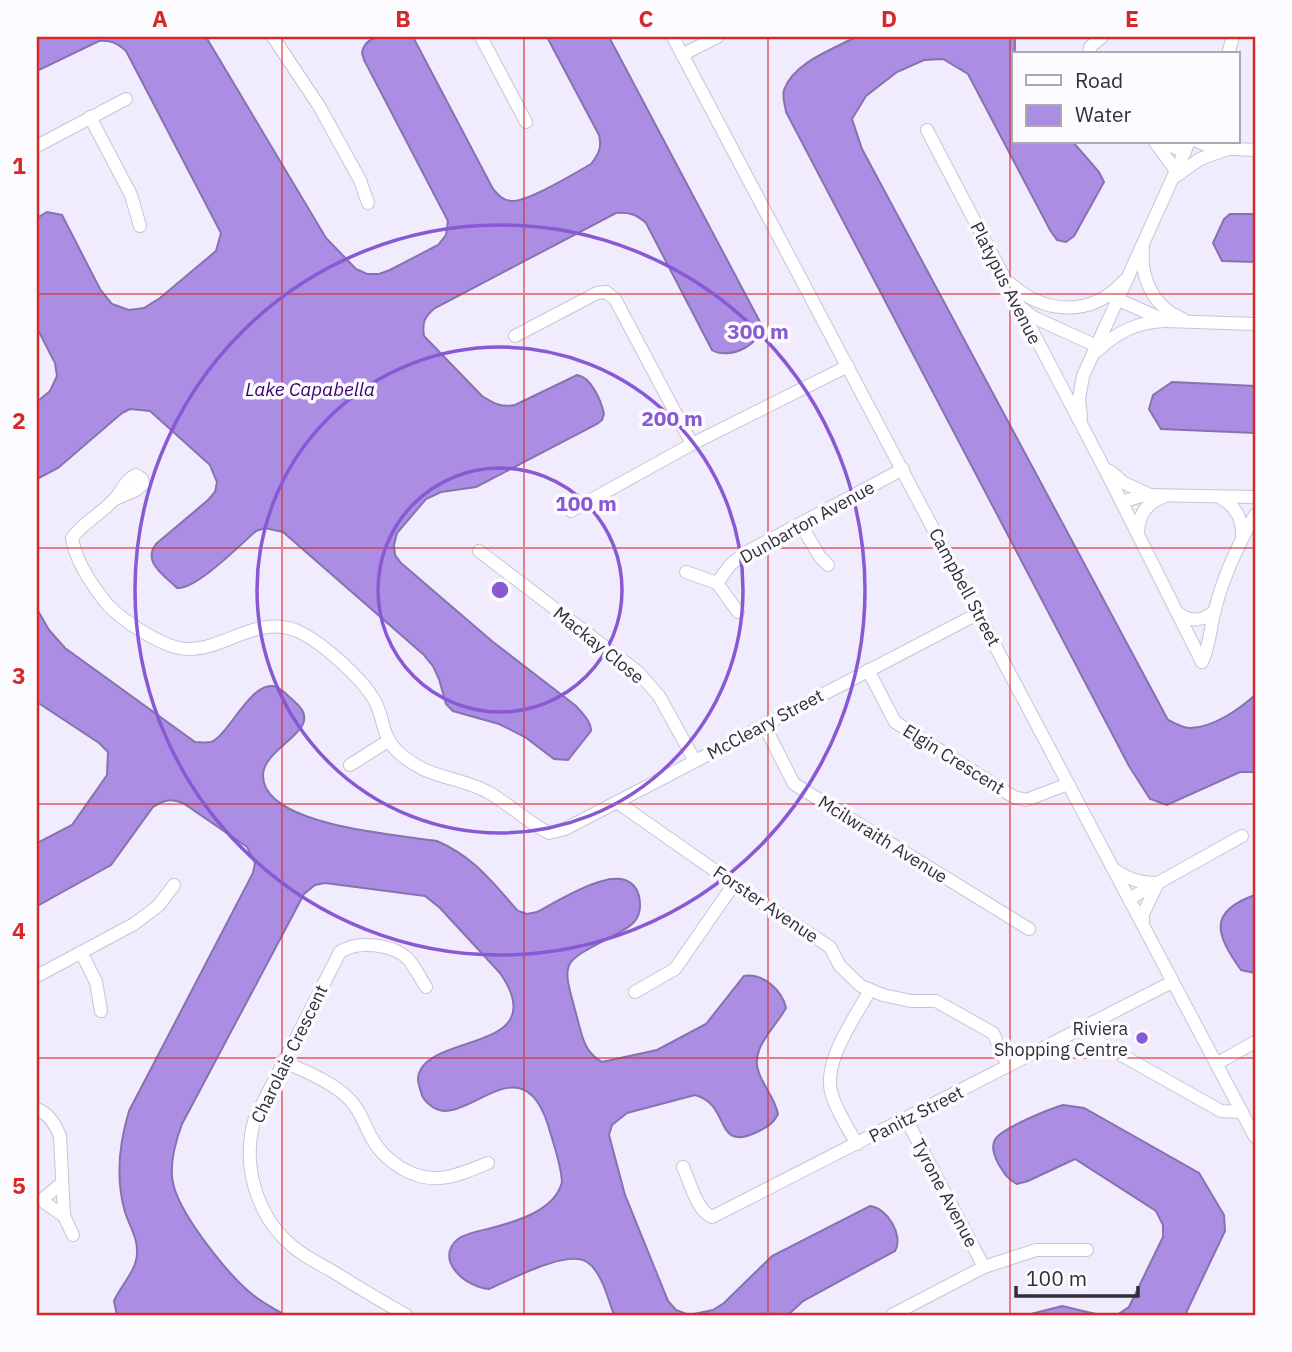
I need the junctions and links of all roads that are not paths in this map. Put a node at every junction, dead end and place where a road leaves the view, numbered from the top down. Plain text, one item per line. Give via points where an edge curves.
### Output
1 (273, 37) edge
2 (481, 37) edge
3 (673, 37) edge
4 (717, 37) edge
5 (1102, 37) edge
6 (1089, 52) edge
7 (682, 55) junction
8 (126, 99) dead end
9 (90, 117) junction
10 (526, 122) dead end
11 (927, 130) dead end
12 (1156, 144) edge
13 (1204, 144) edge
14 (37, 146) edge
15 (1225, 146) edge
16 (1187, 147) edge
17 (1255, 150) edge
18 (1174, 175) junction
19 (368, 203) dead end
20 (140, 226) dead end
21 (1144, 242) junction
22 (1001, 272) junction
23 (1113, 297) junction
24 (1016, 303) junction
25 (1168, 321) junction
26 (1193, 322) junction
27 (1255, 324) edge
28 (515, 336) dead end
29 (1097, 350) junction
30 (848, 366) junction
31 (1086, 435) junction
32 (692, 444) junction
33 (1102, 464) junction
34 (903, 469) junction
35 (1154, 495) junction
36 (1170, 496) junction
37 (1216, 497) junction
38 (1255, 497) edge
39 (115, 499) dead end
40 (1121, 502) junction
41 (570, 510) dead end
42 (1255, 515) edge
43 (801, 525) junction
44 (1242, 538) junction
45 (1140, 541) junction
46 (479, 551) dead end
47 (828, 565) dead end
48 (686, 572) dead end
49 (717, 583) junction
50 (1176, 610) junction
51 (1215, 610) junction
52 (738, 612) dead end
53 (979, 613) junction
54 (868, 670) junction
55 (764, 725) junction
56 (388, 741) junction
57 (695, 761) junction
58 (350, 765) dead end
59 (1068, 784) junction
60 (617, 802) junction
61 (1242, 836) dead end
62 (1112, 868) junction
63 (1158, 883) junction
64 (734, 884) junction
65 (174, 885) dead end
66 (1129, 899) junction
67 (1143, 926) junction
68 (1029, 929) dead end
69 (80, 952) junction
70 (37, 976) edge
71 (1172, 982) junction
72 (426, 987) dead end
73 (870, 990) junction
74 (635, 992) dead end
75 (101, 1011) dead end
76 (1076, 1030) junction
77 (1255, 1042) edge
78 (285, 1062) junction
79 (1216, 1064) junction
80 (1008, 1066) junction
81 (37, 1109) edge
82 (1242, 1112) junction
83 (906, 1119) junction
84 (1255, 1137) edge
85 (857, 1144) junction
86 (488, 1163) dead end
87 (683, 1167) dead end
88 (62, 1183) junction
89 (64, 1216) junction
90 (73, 1235) dead end
91 (1087, 1250) dead end
92 (984, 1267) junction
93 (405, 1315) edge
94 (892, 1315) edge

1 - 19 street via 319,106
2 - 10 street
3 - 7 street, Campbell Street
4 - 7 street
5 - 6 street
7 - 30 street, Campbell Street
8 - 9 street
9 - 14 street
9 - 20 street via 131,195
11 - 22 street, Platypus Avenue
12 - 18 street
13 - 15 street
15 - 17 street
15 - 18 street
16 - 18 street, Platypus Avenue
18 - 21 street, Platypus Avenue
21 - 23 street, Platypus Avenue
21 - 26 street via 1143,264 1151,292 1169,312
22 - 23 street via 1022,293 1052,307 1080,307
22 - 24 street, Platypus Avenue
23 - 25 street
23 - 29 street, Platypus Avenue
24 - 29 street via 1033,317
24 - 31 street, Platypus Avenue
25 - 26 street
25 - 29 street via 1132,326
26 - 27 street
28 - 32 street via 606,292 615,299
29 - 31 street, Platypus Avenue via 1081,382 1079,399
30 - 32 street
30 - 34 street, Campbell Street
31 - 33 street, Platypus Avenue
32 - 41 street
33 - 35 street via 1124,483
33 - 40 street, Platypus Avenue
34 - 43 street, Dunbarton Avenue
34 - 53 street, Campbell Street
35 - 36 street
35 - 40 street
36 - 37 street
36 - 45 street via 1154,500 1145,509 1138,526
37 - 38 street
37 - 44 street via 1237,512
39 - 56 street via 72,538 74,551 104,601 161,642 186,649 213,645 251,629 278,625 297,631 316,641 366,686
40 - 45 street, Platypus Avenue
42 - 44 street
43 - 47 street
43 - 49 street, Dunbarton Avenue via 744,553
44 - 51 street
45 - 50 street, Platypus Avenue
46 - 57 street, Mackay Close via 638,672 659,696
48 - 49 street
49 - 52 street
50 - 51 street via 1194,620
50 - 51 street, Platypus Avenue via 1202,662
53 - 54 street, McCleary Street
53 - 59 street, Campbell Street
54 - 55 street, McCleary Street
54 - 59 street, Elgin Crescent via 895,722 1014,797 1026,800
55 - 57 street, McCleary Street
55 - 68 street, Mcilwraith Avenue via 794,784
56 - 58 street
56 - 60 street, McCleary Street via 423,770 489,793 550,833
57 - 60 street, McCleary Street
59 - 62 street, Campbell Street
60 - 64 street, Forster Avenue
61 - 63 street
62 - 63 street via 1140,883
62 - 66 street, Campbell Street
63 - 66 street
63 - 67 street via 1143,914
64 - 73 street, Forster Avenue via 830,947 840,965
64 - 74 street via 675,969
65 - 69 street via 146,916
66 - 67 street, Campbell Street
67 - 71 street, Campbell Street
69 - 70 street
69 - 75 street via 96,982
71 - 76 street, Panitz Street
71 - 79 street, Campbell Street
72 - 78 street, Charolais Crescent via 410,962 394,950 358,945 345,949 334,961
73 - 80 street, Forster Avenue via 911,1001 936,1001 993,1033
73 - 85 street via 833,1059 829,1077 834,1102
76 - 80 street, Panitz Street
76 - 82 street via 1221,1111
77 - 79 street
78 - 86 street via 351,1100 379,1149 405,1170 436,1179
78 - 93 street, Charolais Crescent via 251,1130 250,1170 262,1206 291,1245
79 - 82 street, Campbell Street
80 - 83 street, Panitz Street
81 - 88 street via 46,1112 60,1136
82 - 84 street, Campbell Street
83 - 85 street, Panitz Street
83 - 92 street, Tyrone Avenue
85 - 87 street, Panitz Street via 712,1217 702,1209
88 - 89 street
88 - 89 street via 44,1198
89 - 90 street
91 - 92 street via 1035,1250
92 - 94 street

